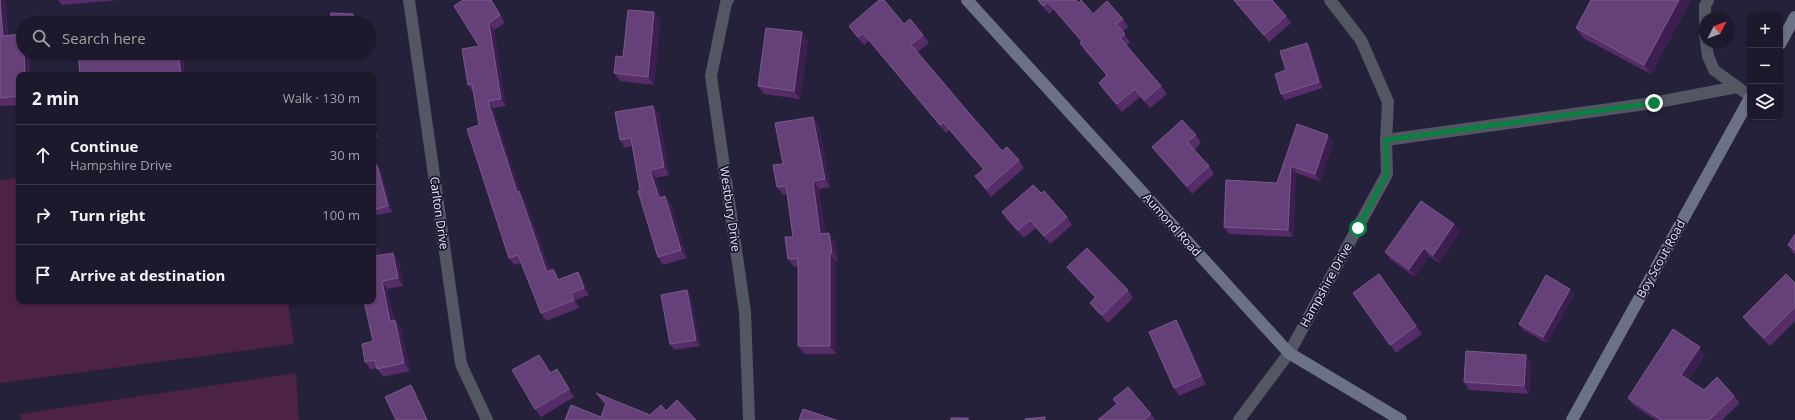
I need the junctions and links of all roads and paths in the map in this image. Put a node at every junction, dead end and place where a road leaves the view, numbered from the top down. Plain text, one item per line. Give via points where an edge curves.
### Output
1 (409, 0) edge
2 (728, 0) edge
3 (967, 0) edge
4 (1330, 0) edge
5 (1708, 0) edge
6 (1705, 12) edge
7 (1795, 17) edge
8 (1783, 39) edge
9 (1707, 48) edge
10 (1737, 87) junction
11 (1747, 95) edge
12 (1747, 102) edge
13 (1386, 140) junction
14 (1289, 352) junction
15 (487, 420) edge
16 (749, 420) edge
17 (1239, 420) edge
18 (1401, 420) edge
19 (1572, 420) edge

1 - 15 street, Carlton Drive via 461,364
2 - 16 street, Westbury Drive via 711,76 745,312
3 - 14 street, Aumond Road
4 - 13 street, Hampshire Drive via 1361,40 1388,102
5 - 6 street
7 - 8 street
9 - 10 street via 1714,70
10 - 11 street
10 - 13 street via 1654,103
12 - 19 street, Boy Scout Road
13 - 14 street, Hampshire Drive via 1387,174
14 - 17 street
14 - 18 street, Aumond Road

